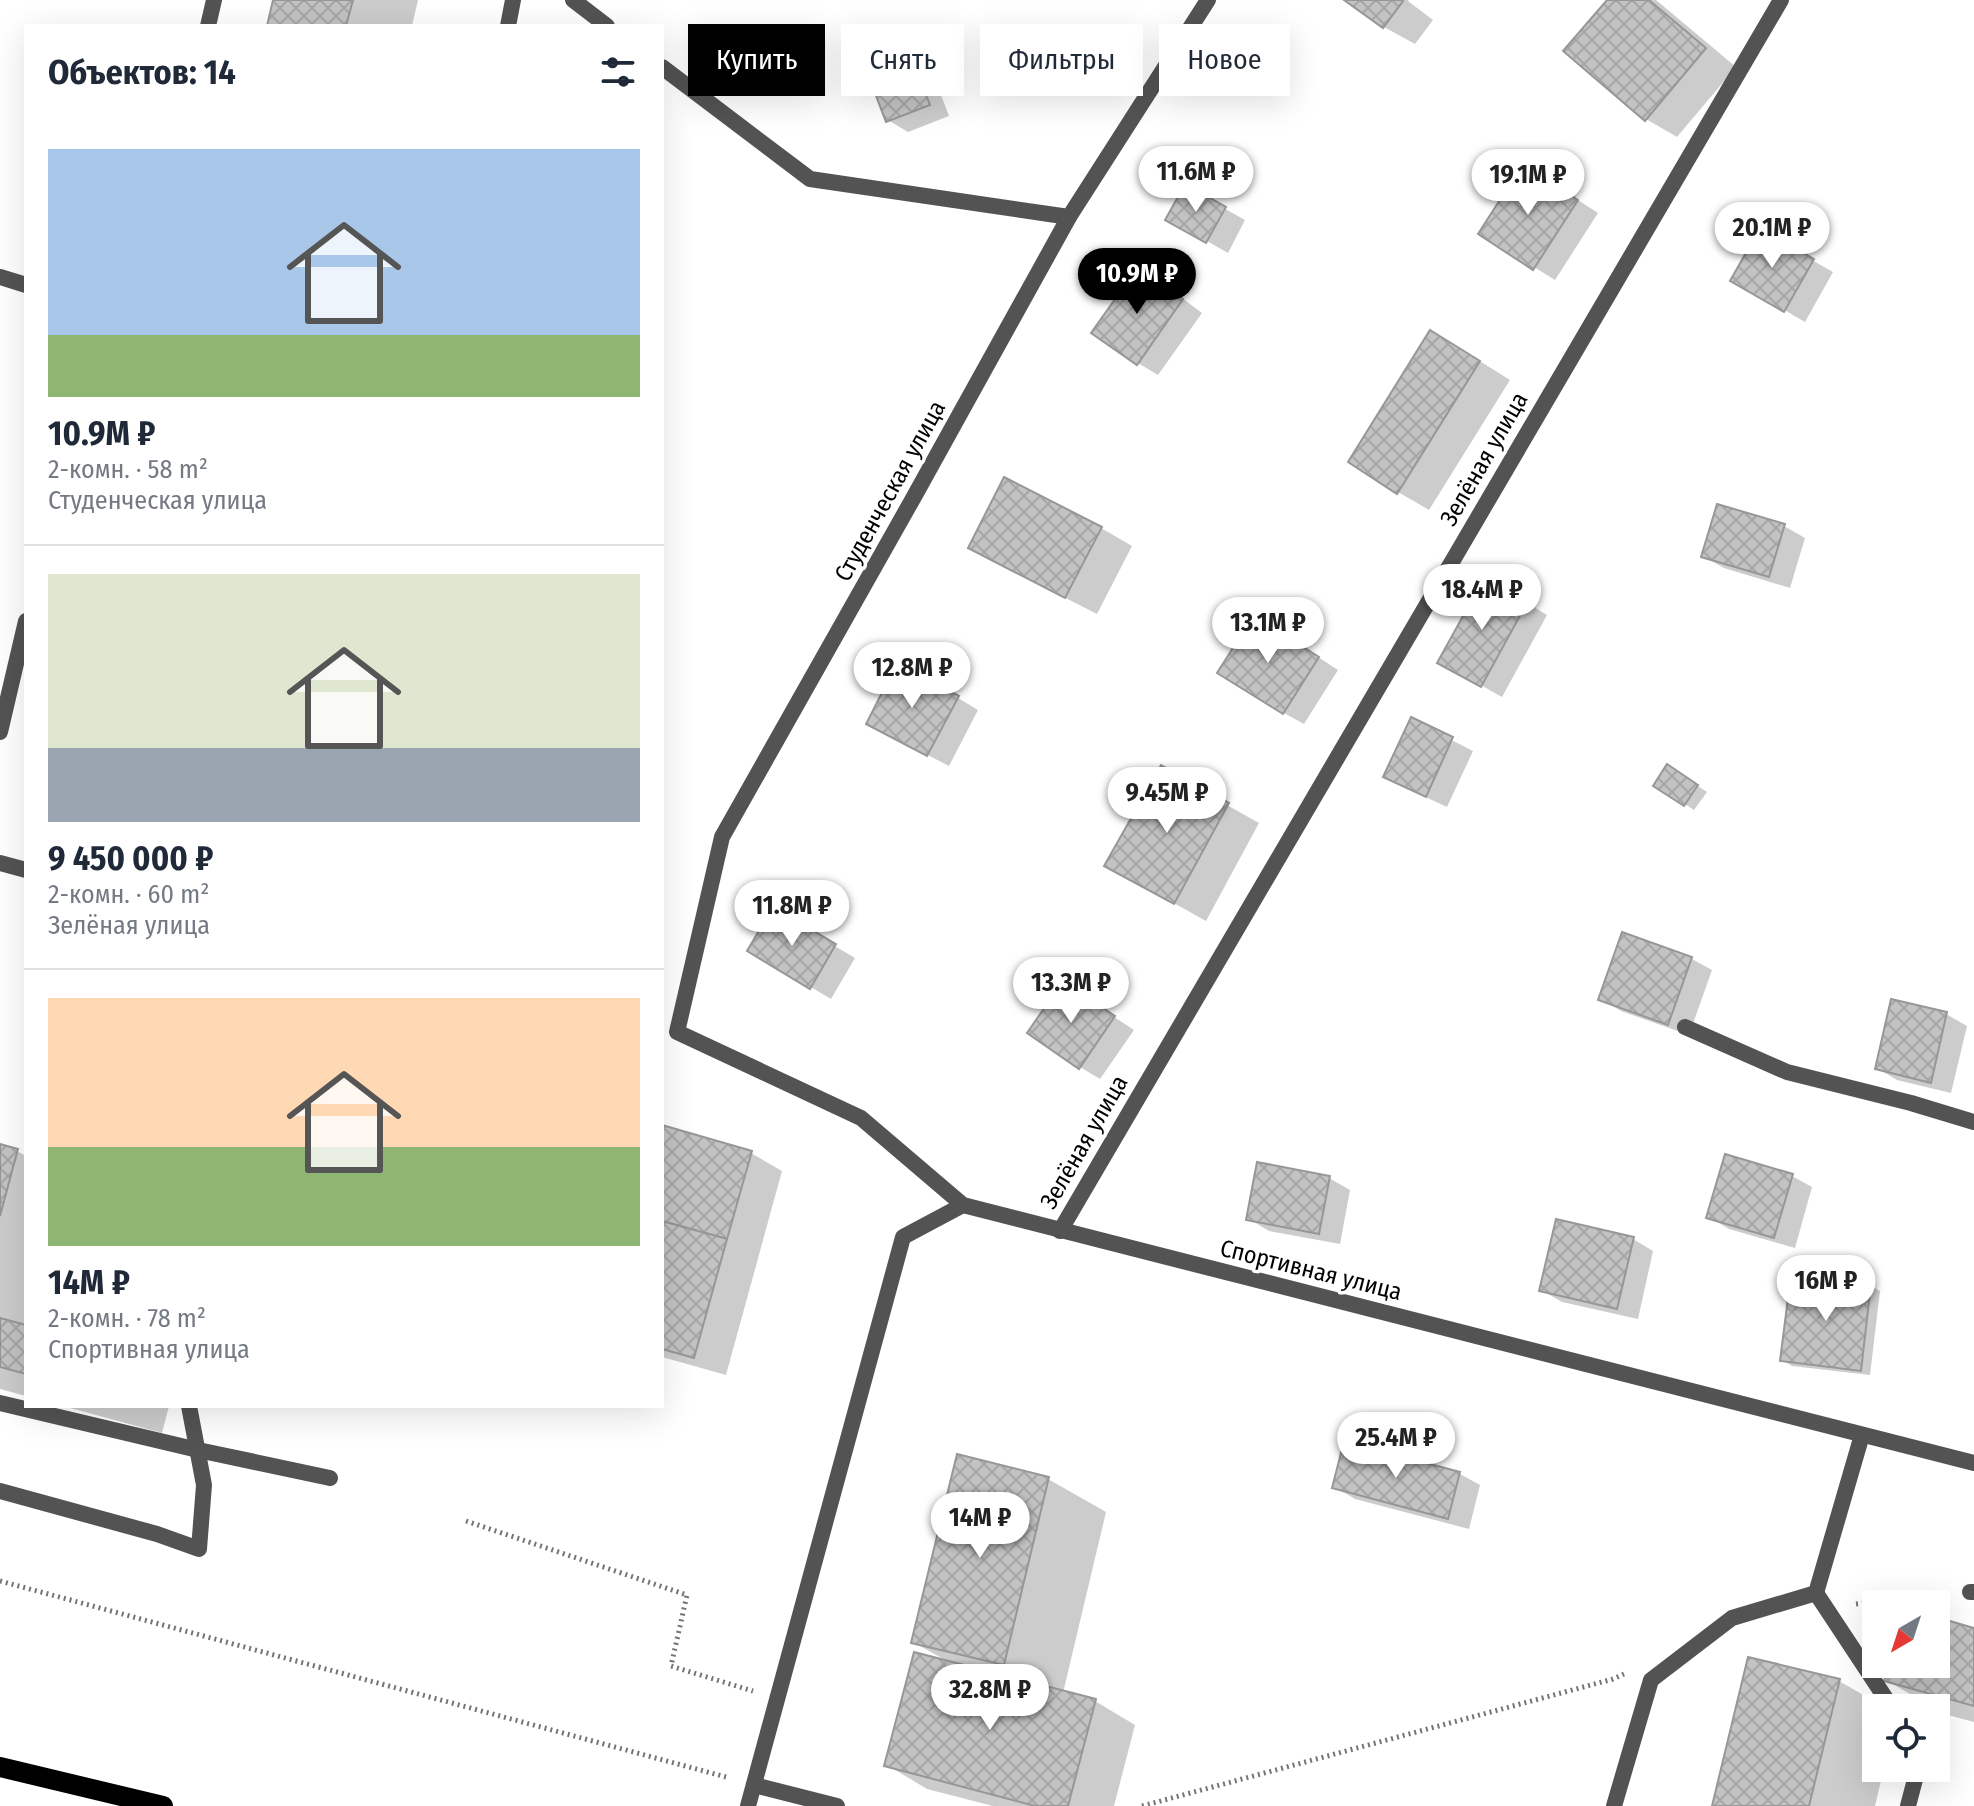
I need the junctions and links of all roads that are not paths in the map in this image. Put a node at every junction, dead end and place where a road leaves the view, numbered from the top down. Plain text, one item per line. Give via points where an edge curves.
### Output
1 (214, 0) edge
2 (513, 0) edge
3 (573, 0) edge
4 (1208, 0) edge
5 (1781, 0) edge
6 (208, 24) edge
7 (508, 24) edge
8 (604, 24) edge
9 (664, 69) edge
10 (1069, 217) junction
11 (0, 277) edge
12 (24, 284) edge
13 (24, 630) edge
14 (0, 732) edge
15 (0, 863) edge
16 (24, 869) edge
17 (1685, 1027) dead end
18 (669, 1030) edge
19 (1974, 1122) edge
20 (963, 1205) junction
21 (1060, 1231) junction
22 (0, 1403) edge
23 (189, 1408) edge
24 (1862, 1435) junction
25 (198, 1450) junction
26 (1974, 1463) edge
27 (330, 1478) dead end
28 (0, 1491) edge
29 (1816, 1593) junction
30 (1883, 1694) edge
31 (0, 1767) edge
32 (1914, 1782) edge
33 (754, 1785) junction
34 (163, 1806) edge
35 (748, 1806) edge
36 (837, 1806) edge
37 (1614, 1806) edge
38 (1908, 1806) edge

1 - 6 street
2 - 7 street
3 - 8 street
4 - 10 street, Студенческая улица
5 - 21 street, Зелёная улица
9 - 10 street via 810,179
10 - 18 street, Студенческая улица via 722,837
11 - 12 street
13 - 14 street
15 - 16 street
17 - 19 street via 1787,1072
18 - 20 street, Спортивная улица via 861,1118
20 - 21 street, Спортивная улица
20 - 33 street via 903,1237
21 - 24 street, Спортивная улица
22 - 25 street
23 - 25 street
24 - 26 street, Спортивная улица
24 - 29 street
25 - 27 street
25 - 28 street via 204,1485 199,1549
29 - 30 street
29 - 37 street via 1732,1618 1651,1680
31 - 34 main road
32 - 38 street
33 - 35 street
33 - 36 street

